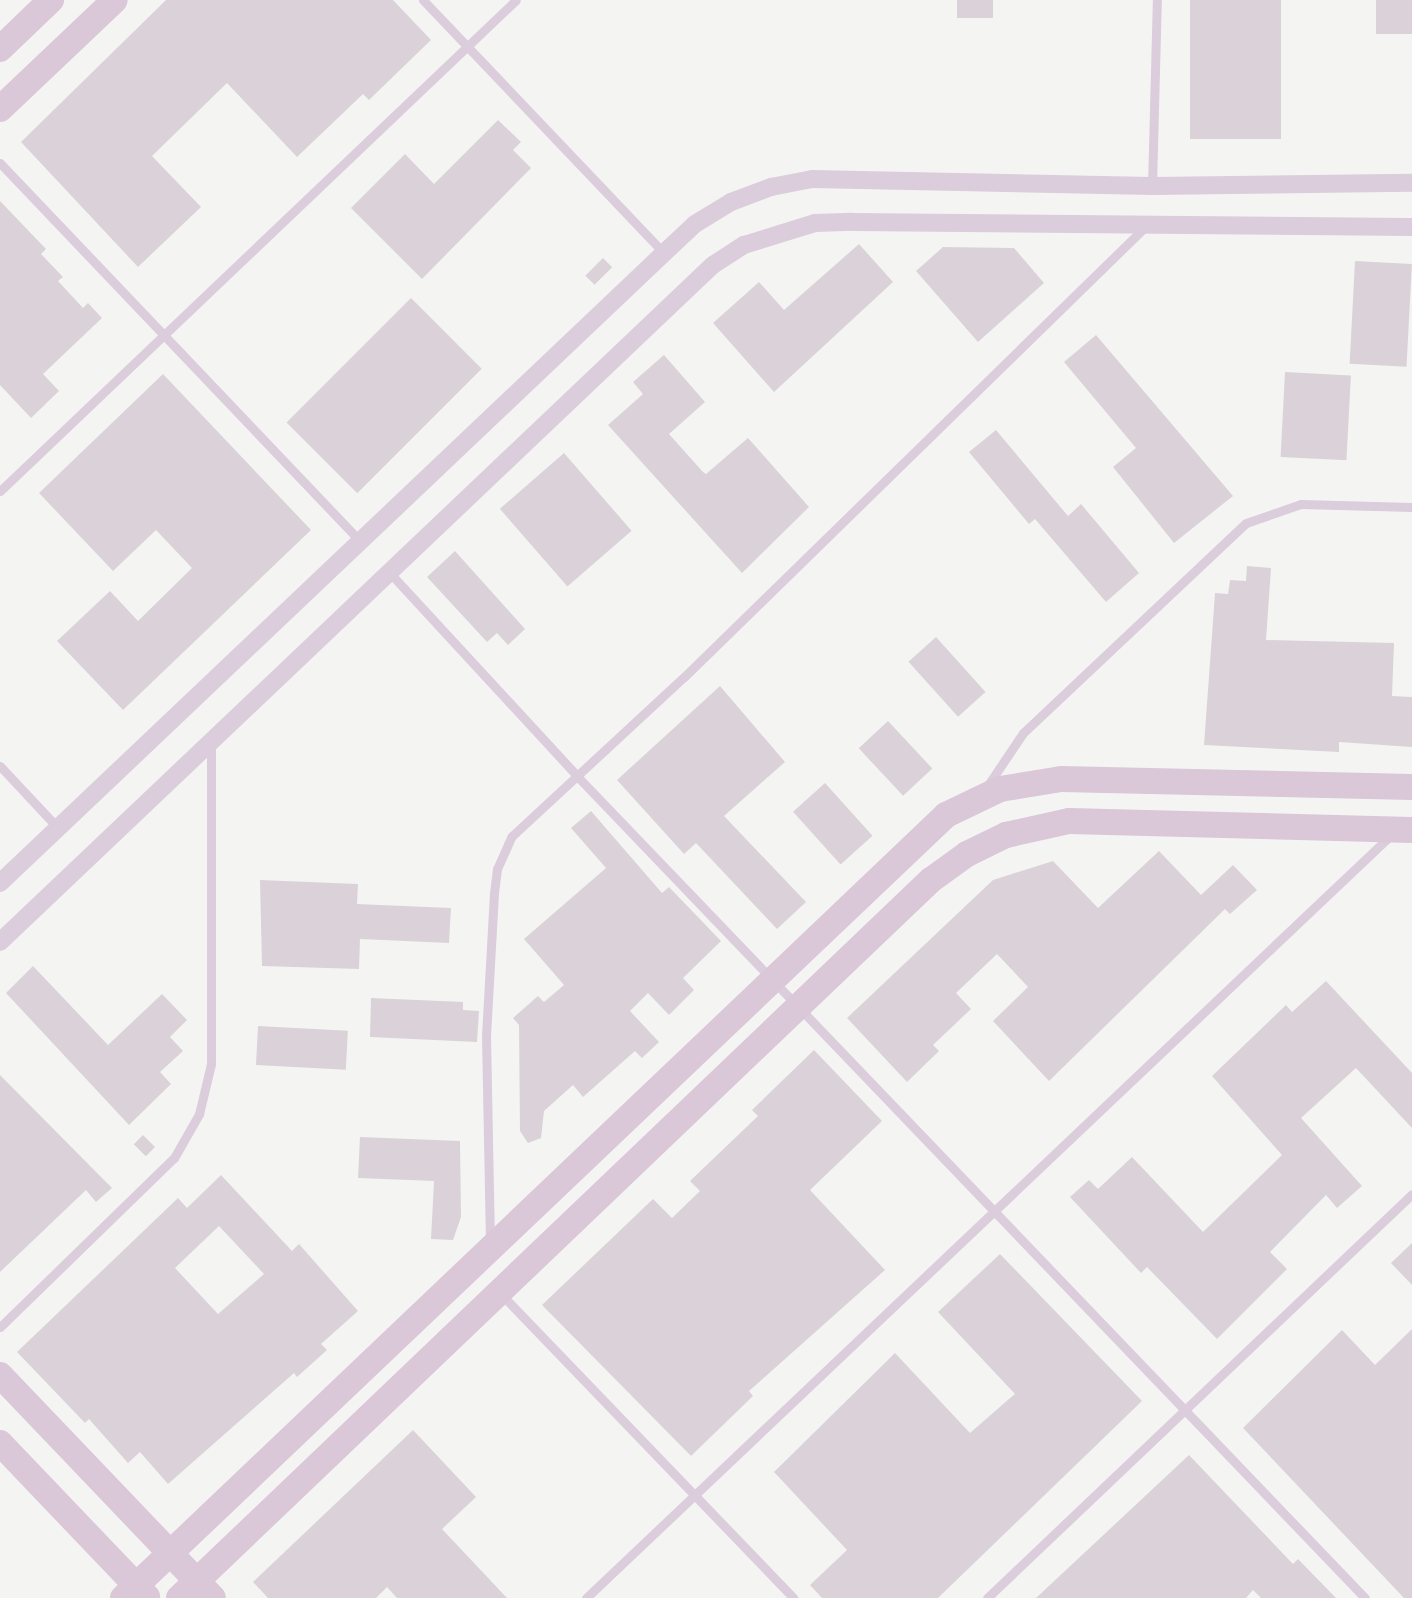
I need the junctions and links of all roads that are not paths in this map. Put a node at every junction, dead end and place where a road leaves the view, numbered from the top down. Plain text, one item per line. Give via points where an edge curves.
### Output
1 (51, 0) edge
2 (114, 0) edge
3 (423, 0) edge
4 (516, 0) edge
5 (1157, 0) edge
6 (467, 47) junction
7 (0, 49) edge
8 (0, 109) edge
9 (0, 163) edge
10 (1412, 183) edge
11 (1152, 186) junction
12 (1146, 225) junction
13 (1412, 227) edge
14 (664, 253) junction
15 (164, 335) junction
16 (0, 491) edge
17 (1412, 507) edge
18 (360, 541) junction
19 (389, 572) junction
20 (211, 742) junction
21 (0, 766) edge
22 (576, 775) junction
23 (1412, 787) edge
24 (981, 796) junction
25 (58, 828) junction
26 (1404, 830) edge
27 (0, 883) edge
28 (0, 942) edge
29 (773, 975) junction
30 (801, 1005) junction
31 (1412, 1194) edge
32 (995, 1209) junction
33 (490, 1248) junction
34 (500, 1292) junction
35 (0, 1327) edge
36 (0, 1375) edge
37 (1186, 1410) junction
38 (0, 1443) edge
39 (692, 1497) junction
40 (170, 1553) junction
41 (196, 1592) edge
42 (135, 1594) edge
43 (586, 1598) edge
44 (794, 1598) edge
45 (987, 1598) edge
46 (1365, 1598) edge

1 - 7 street
2 - 8 street
3 - 6 lane
4 - 6 lane
5 - 11 lane
6 - 14 lane
6 - 15 lane
9 - 15 lane
10 - 11 street
11 - 14 street via 812,179 771,187 731,202 695,224
12 - 13 street
12 - 19 street via 815,223 744,245 713,265
12 - 22 lane via 684,678
14 - 18 street
15 - 16 lane
15 - 18 lane
17 - 24 lane via 1301,504 1246,523 1023,733
18 - 25 street
19 - 20 street
19 - 22 lane
20 - 28 street
20 - 35 lane via 211,1064 200,1114 174,1158
21 - 25 lane
22 - 29 lane
22 - 33 lane via 512,836 496,869 486,1036
23 - 24 street via 1061,778 1020,784
24 - 29 street via 930,826
25 - 27 street
26 - 30 street via 1070,821 1027,828 986,844 948,866
26 - 32 lane
29 - 30 lane
29 - 33 street
30 - 32 lane
30 - 34 street
31 - 37 lane
32 - 37 lane
32 - 39 lane
33 - 40 street
34 - 39 lane
34 - 41 street
36 - 40 street
37 - 45 lane
37 - 46 lane
38 - 42 street
39 - 43 lane
39 - 44 lane
40 - 41 street
40 - 42 street

